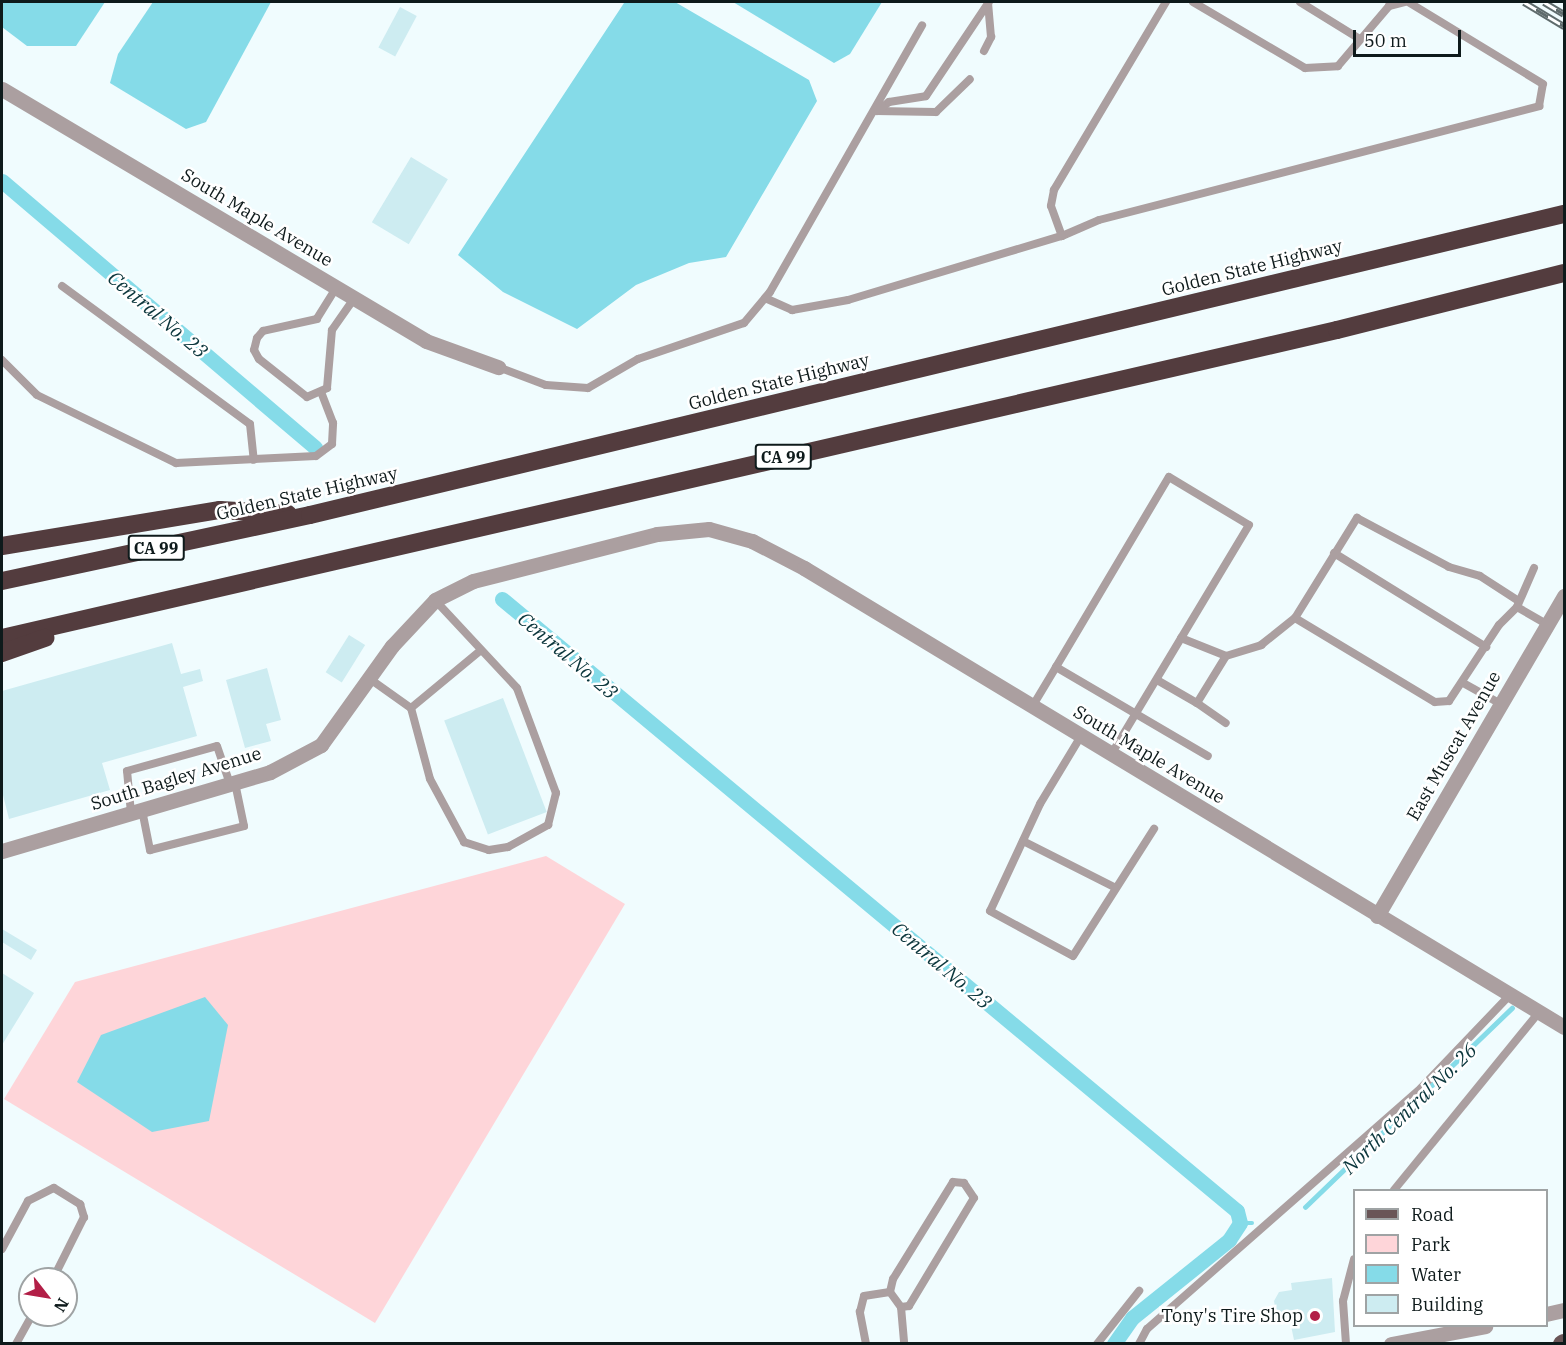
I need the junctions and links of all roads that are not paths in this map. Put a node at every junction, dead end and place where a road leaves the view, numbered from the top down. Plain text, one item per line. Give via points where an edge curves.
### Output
1 (989, 2) edge
2 (1166, 2) edge
3 (1193, 2) edge
4 (1300, 2) edge
5 (1407, 2) edge
6 (922, 25) dead end
7 (1360, 39) junction
8 (984, 51) dead end
9 (970, 79) dead end
10 (2, 89) edge
11 (876, 111) junction
12 (1564, 214) edge
13 (1062, 236) junction
14 (1564, 273) edge
15 (62, 286) dead end
16 (336, 288) junction
17 (354, 298) junction
18 (765, 298) junction
19 (2, 360) edge
20 (498, 367) joint
21 (322, 394) junction
22 (254, 460) junction
23 (310, 516) junction
24 (708, 529) joint
25 (2, 546) edge
26 (1334, 553) junction
27 (1534, 568) dead end
28 (2, 581) edge
29 (1564, 596) edge
30 (435, 600) junction
31 (1517, 604) junction
32 (135, 607) junction
33 (1295, 618) junction
34 (1548, 625) junction
35 (2, 638) edge
36 (1182, 639) junction
37 (1486, 647) junction
38 (480, 651) junction
39 (2, 654) edge
40 (1226, 656) junction
41 (1056, 667) junction
42 (370, 679) junction
43 (1157, 680) junction
44 (1465, 684) junction
45 (1197, 703) junction
46 (1501, 704) junction
47 (1032, 707) junction
48 (411, 708) junction
49 (1137, 714) junction
50 (1226, 723) dead end
51 (1081, 736) junction
52 (1112, 755) junction
53 (1208, 756) dead end
54 (232, 783) junction
55 (136, 812) junction
56 (1154, 829) dead end
57 (1023, 841) junction
58 (2, 850) edge
59 (1114, 887) junction
60 (1377, 916) junction
61 (1510, 995) junction
62 (1539, 1012) junction
63 (1564, 1027) edge
64 (1396, 1189) edge
65 (2, 1249) edge
66 (1353, 1263) edge
67 (59, 1267) edge
68 (1139, 1291) dead end
69 (890, 1292) junction
70 (901, 1306) junction
71 (1564, 1310) edge
72 (1548, 1314) edge
73 (25, 1327) edge
74 (1480, 1327) edge
75 (16, 1344) edge
76 (866, 1344) edge
77 (904, 1344) edge
78 (1097, 1344) edge
79 (1139, 1344) edge
80 (1346, 1344) edge
81 (1391, 1344) edge

1 - 8 lane via 991,37
1 - 11 lane via 926,96 889,102
2 - 13 lane via 1054,190 1051,206
3 - 7 lane via 1305,68 1338,66
4 - 7 lane
5 - 7 lane via 1389,6
5 - 13 lane via 1543,84 1539,106 1099,220
6 - 11 lane
9 - 11 lane via 936,112
10 - 16 street, South Maple Avenue
11 - 18 lane
12 - 23 highway, Golden State Highway / CA 99
13 - 18 lane via 848,300 792,310
14 - 32 highway, CA 99 via 1337,330
15 - 22 lane via 250,424
16 - 17 street, South Maple Avenue
16 - 21 lane via 317,319 263,331 254,351 307,397
17 - 20 street, South Maple Avenue via 426,341
17 - 21 lane via 332,330 327,388
18 - 20 lane via 744,323 638,359 588,388 546,385
19 - 22 lane via 37,395 176,463
21 - 22 lane via 333,423 329,450 316,456
23 - 25 highway via 220,510
23 - 28 highway, Golden State Highway / CA 99
24 - 30 street, South Bagley Avenue via 657,534 485,578
24 - 47 street, South Maple Avenue via 752,541 804,568
26 - 31 lane via 1357,518 1362,518
26 - 33 lane
26 - 37 lane
27 - 31 lane
29 - 34 street, East Muscat Avenue
30 - 38 lane
30 - 42 street, South Bagley Avenue
31 - 34 lane
31 - 37 lane
32 - 35 highway, CA 99
32 - 39 highway
33 - 40 lane via 1261,645
33 - 44 lane via 1435,702 1449,701
34 - 46 street, East Muscat Avenue
36 - 40 lane
36 - 41 lane via 1249,525 1169,477
36 - 43 lane
37 - 44 lane
38 - 48 lane
38 - 48 lane via 518,688 527,710 556,793 548,825 499,848 464,842 430,779
40 - 45 lane
41 - 47 lane
41 - 49 lane
42 - 48 lane
42 - 54 street, South Bagley Avenue via 321,745 270,772
43 - 45 lane
43 - 49 lane
44 - 46 lane
45 - 50 lane
46 - 60 street, East Muscat Avenue
47 - 51 street, South Maple Avenue
49 - 52 lane
49 - 53 lane
51 - 52 street, South Maple Avenue
51 - 57 lane
52 - 60 street, South Maple Avenue
54 - 55 street, South Bagley Avenue
54 - 55 lane via 217,746 127,771
54 - 55 lane via 244,826 150,850
55 - 58 street, South Bagley Avenue
56 - 59 lane
57 - 59 lane
57 - 59 lane via 990,911 1073,956
60 - 61 street, South Maple Avenue
61 - 62 street, South Maple Avenue
61 - 79 lane via 1420,1088 1147,1329
62 - 63 street, South Maple Avenue
62 - 64 lane
65 - 67 lane via 28,1201 54,1188 81,1204 84,1217
66 - 80 lane via 1343,1301
68 - 78 lane
69 - 70 lane
69 - 70 lane via 953,1182 972,1188 974,1198 909,1306
69 - 76 lane via 864,1296 860,1312
70 - 77 lane
71 - 72 street
73 - 75 lane
74 - 81 street

